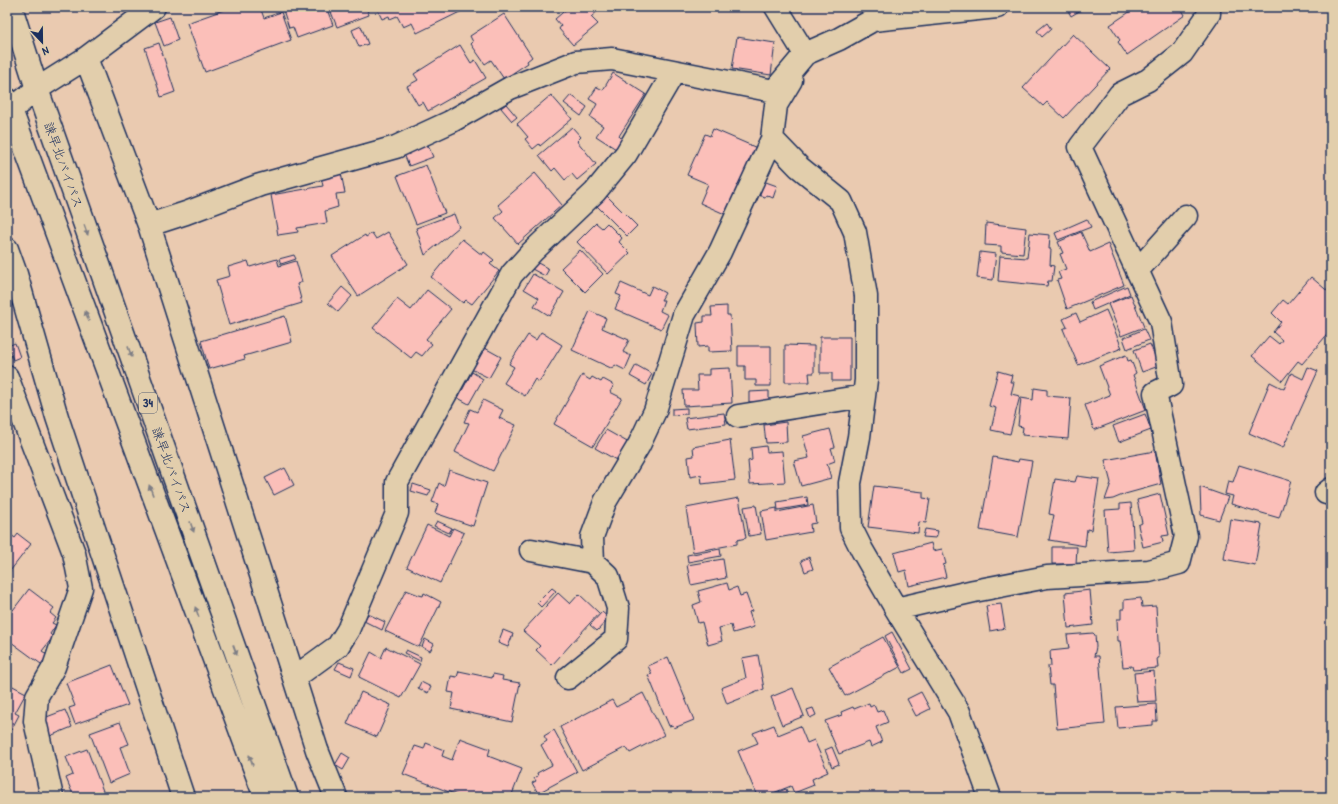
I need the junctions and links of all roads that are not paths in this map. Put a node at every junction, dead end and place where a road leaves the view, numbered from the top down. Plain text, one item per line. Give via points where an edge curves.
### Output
1 (11, 7) edge
2 (154, 7) edge
3 (776, 7) edge
4 (997, 7) edge
5 (1209, 7) edge
6 (805, 54) junction
7 (86, 58) junction
8 (674, 72) junction
9 (36, 89) junction
10 (8, 108) edge
11 (772, 139) junction
12 (1186, 216) dead end
13 (148, 225) junction
14 (7, 249) edge
15 (1137, 271) junction
16 (7, 377) edge
17 (864, 396) junction
18 (738, 416) dead end
19 (531, 550) dead end
20 (593, 562) junction
21 (896, 609) junction
22 (294, 678) junction
23 (568, 678) dead end
24 (52, 797) edge
25 (183, 797) edge
26 (265, 797) edge
27 (288, 797) edge
28 (336, 797) edge
29 (990, 797) edge

1 - 9 main road, 諫早北バイパス / 34
2 - 7 main road
3 - 6 main road
4 - 6 main road via 873,20
5 - 15 main road via 1209,14 1182,53 1148,80 1120,94 1080,146
6 - 8 main road via 774,92
6 - 11 main road via 776,105
7 - 9 main road
7 - 13 main road
8 - 13 main road via 612,59 576,62 510,88 450,122 396,147 260,185
8 - 22 main road via 626,154 595,192 512,274 397,482 397,514 348,630 338,646
9 - 10 main road
9 -> 27 main road, 諫早北バイパス / 34
26 -> 10 main road, 諫早北バイパス / 34
11 - 17 main road via 799,167 841,201 855,232 866,296
11 - 20 main road via 720,252 684,315 655,412 639,445 605,502 592,537
12 - 15 main road
13 - 22 main road
14 - 25 main road via 57,417
15 - 21 main road via 1161,322 1171,386 1155,393 1186,536 1179,563 1149,571 1047,577
16 - 24 main road via 74,553 81,588 54,667 37,696 35,721
17 - 18 main road
17 - 21 main road via 850,482 851,528
19 - 20 main road
20 - 23 main road via 608,576 618,608 616,639
21 - 29 main road via 959,712
22 - 28 main road via 317,750

